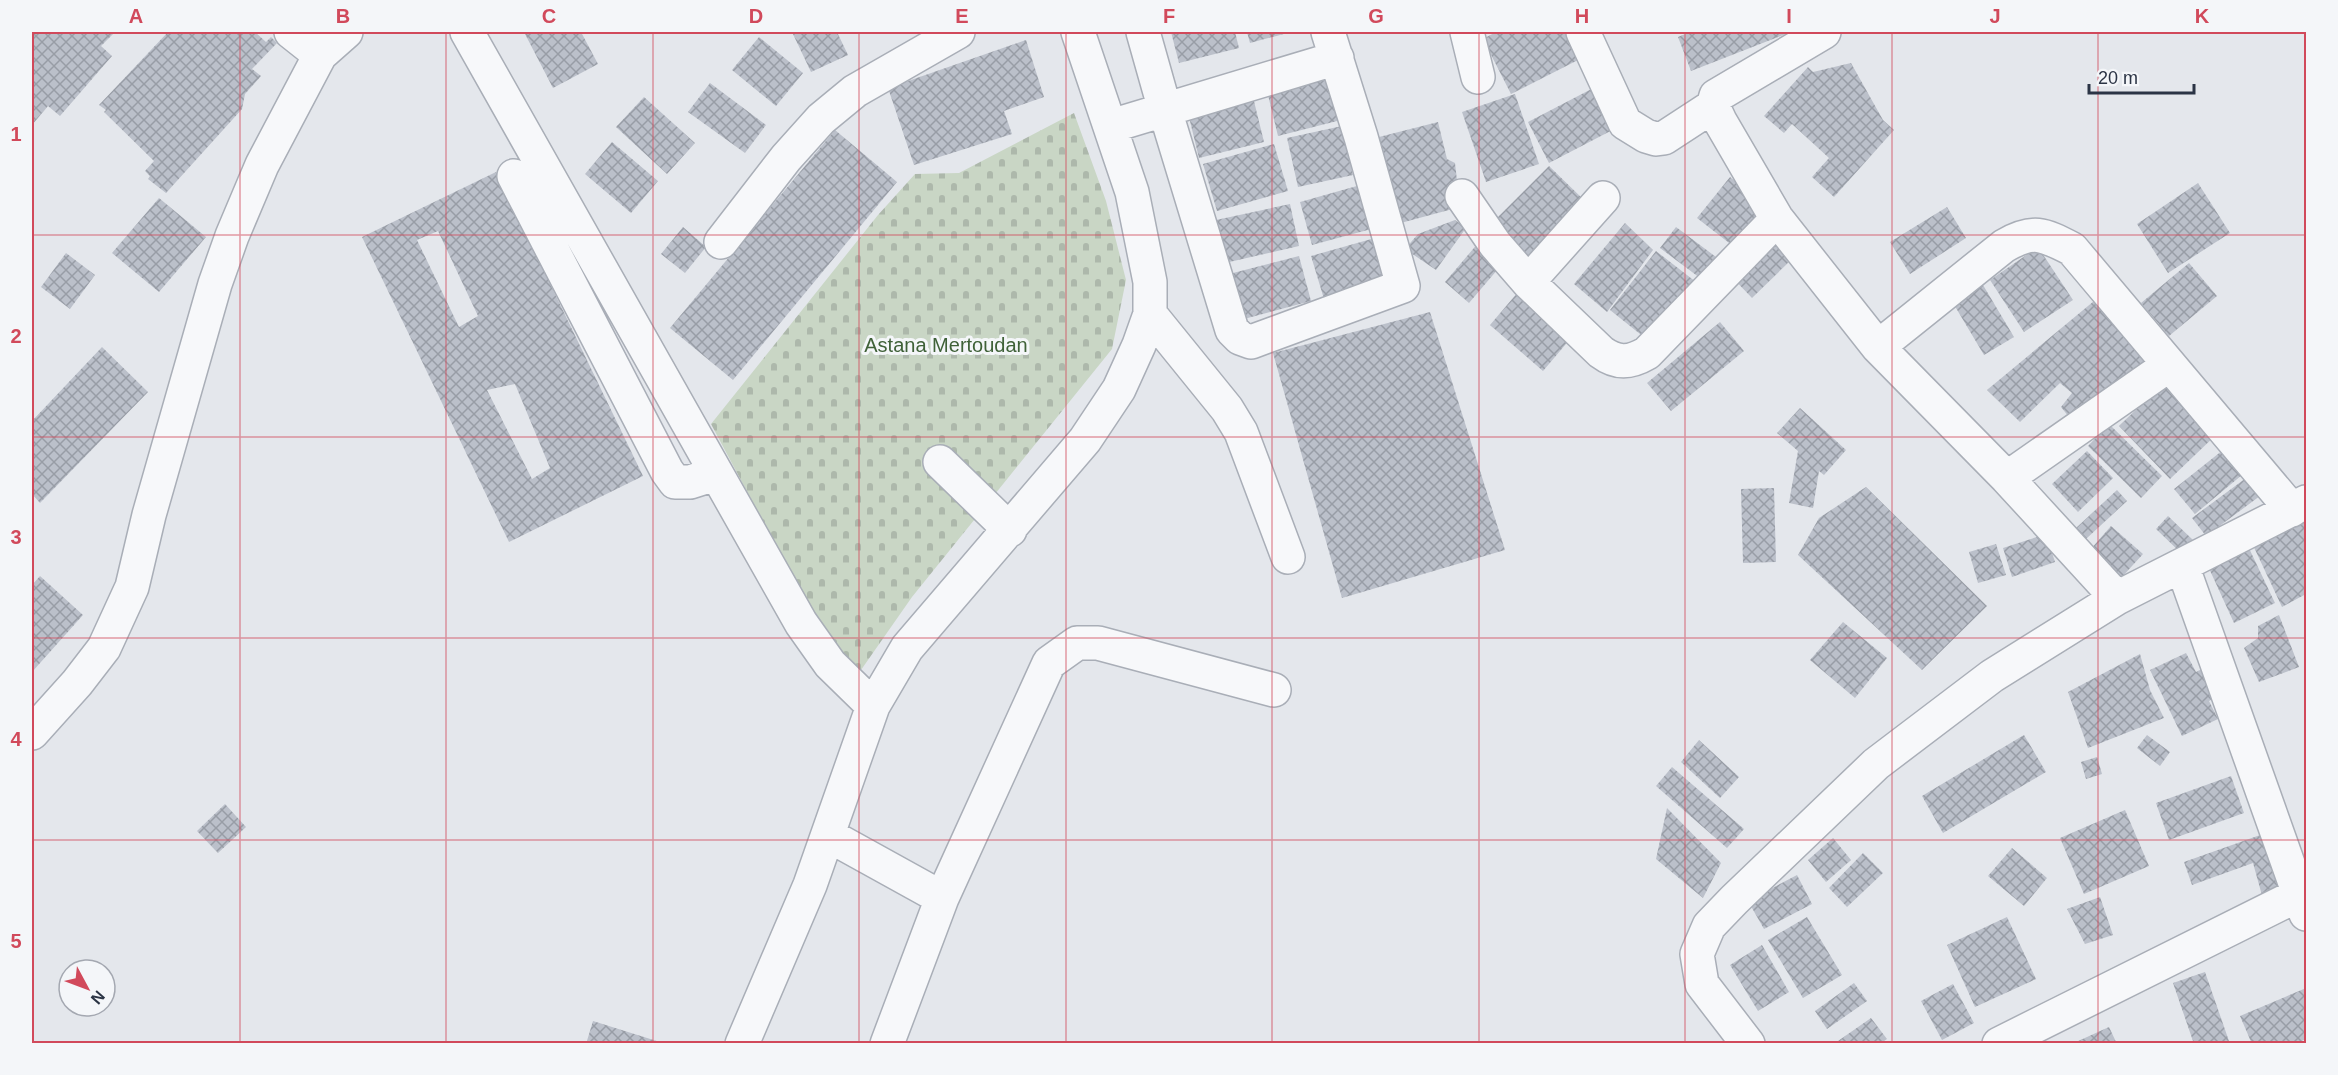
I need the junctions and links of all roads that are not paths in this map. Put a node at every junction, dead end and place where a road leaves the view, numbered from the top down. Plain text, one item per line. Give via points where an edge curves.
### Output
1 (291, 32) edge
2 (346, 32) edge
3 (467, 32) edge
4 (958, 32) edge
5 (1078, 32) edge
6 (1143, 32) edge
7 (1467, 32) edge
8 (1583, 32) edge
9 (1824, 32) edge
10 (1333, 45) edge
11 (320, 55) junction
12 (1478, 78) dead end
13 (1713, 106) junction
14 (1165, 110) junction
15 (1111, 126) junction
16 (514, 176) dead end
17 (1462, 196) dead end
18 (1603, 198) dead end
19 (1777, 219) junction
20 (721, 242) dead end
21 (1528, 282) junction
22 (1150, 314) junction
23 (1878, 347) junction
24 (2169, 365) junction
25 (940, 462) dead end
26 (715, 474) junction
27 (2007, 478) junction
28 (2299, 506) edge
29 (1010, 530) junction
30 (1288, 557) dead end
31 (2182, 565) junction
32 (2117, 598) junction
33 (1274, 690) dead end
34 (873, 706) junction
35 (32, 733) edge
36 (828, 834) junction
37 (942, 898) junction
38 (2304, 900) edge
39 (742, 1044) edge
40 (887, 1044) edge
41 (1748, 1044) edge
42 (1999, 1044) edge

1 - 11 street
2 - 11 street
3 - 26 street
4 - 20 street via 855,91 820,119
5 - 15 street
6 - 14 street
7 - 12 street
8 - 13 street via 1625,123 1646,136 1664,138
9 - 13 street via 1716,96
10 - 14 street
10 - 14 street via 1403,286 1251,342 1240,338 1232,330
11 - 35 street via 262,165 214,284 132,587 104,648
13 - 19 street
14 - 15 street
15 - 22 street via 1132,192 1150,282
16 - 26 street via 667,471 675,482
17 - 21 street via 1495,244
18 - 21 street
19 - 21 street via 1647,353 1635,360 1611,360
19 - 23 street
22 - 29 street via 1119,389 1085,440
22 - 30 street via 1241,432
23 - 24 street via 2004,246 2021,236 2035,234 2072,249
23 - 27 street
24 - 27 street
24 - 28 street
25 - 29 street
26 - 34 street via 801,623 830,664
27 - 32 street
28 - 31 street
29 - 34 street via 908,648
31 - 32 street
31 - 38 street
32 - 41 street via 1992,676 1876,764 1709,926 1697,954 1702,984
33 - 37 street via 1098,643 1077,643 1049,663
34 - 36 street
36 - 37 street
36 - 39 street
37 - 40 street
38 - 42 street

